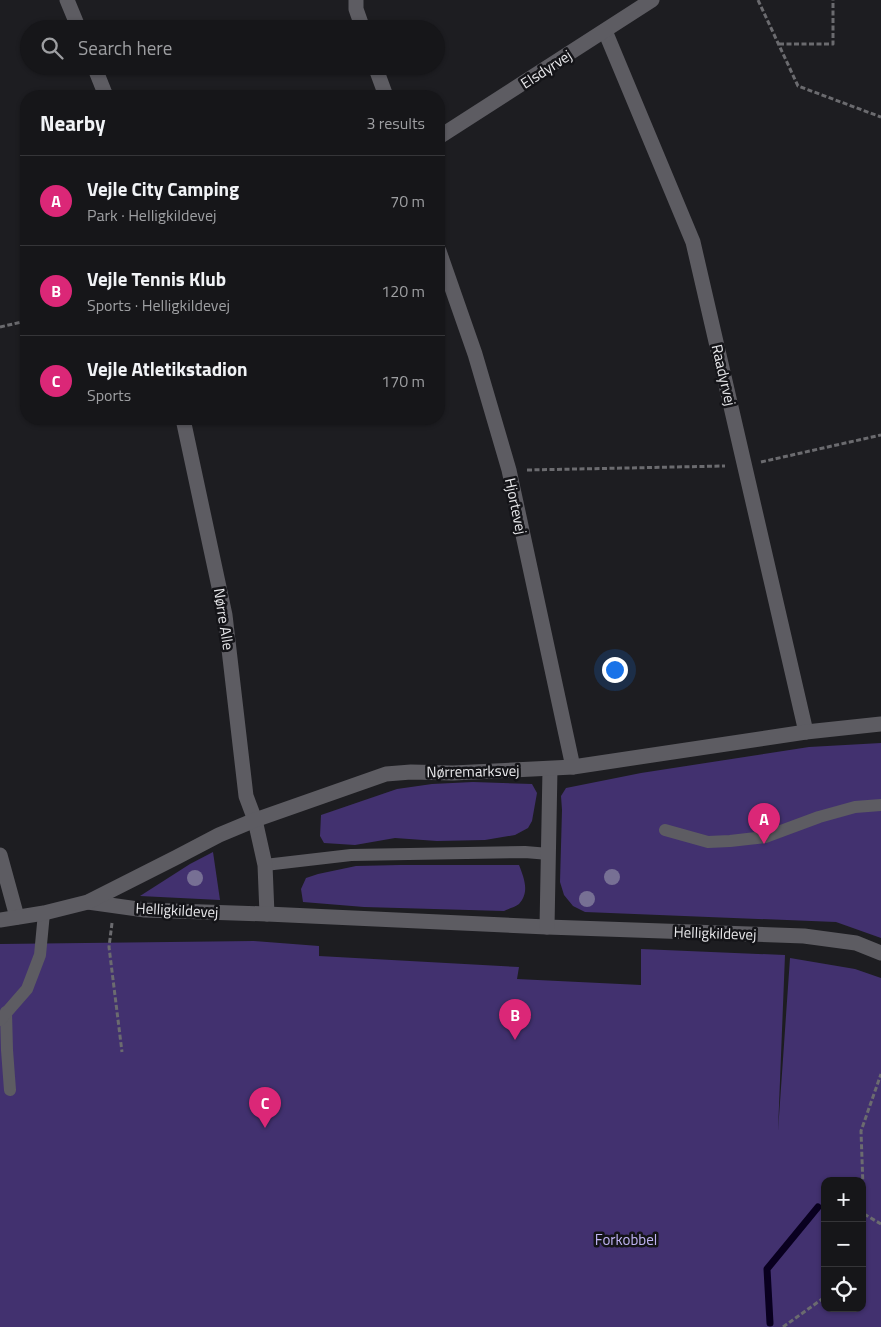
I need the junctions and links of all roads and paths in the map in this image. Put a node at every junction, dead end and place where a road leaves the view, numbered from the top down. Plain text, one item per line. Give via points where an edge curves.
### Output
1 (67, 0) edge
2 (356, 0) edge
3 (651, 0) edge
4 (758, 0) edge
5 (833, 0) edge
6 (75, 20) edge
7 (360, 20) edge
8 (604, 31) junction
9 (779, 44) junction
10 (98, 75) edge
11 (379, 75) edge
12 (104, 90) edge
13 (384, 90) edge
14 (881, 117) edge
15 (445, 133) edge
16 (445, 267) edge
17 (20, 322) edge
18 (0, 327) edge
19 (184, 425) edge
20 (881, 435) edge
21 (745, 466) junction
22 (509, 470) junction
23 (881, 724) edge
24 (806, 732) junction
25 (573, 767) junction
26 (550, 769) junction
27 (881, 805) edge
28 (255, 820) junction
29 (665, 830) dead end
30 (549, 854) junction
31 (0, 855) edge
32 (265, 865) junction
33 (88, 902) junction
34 (115, 906) junction
35 (44, 913) junction
36 (267, 914) junction
37 (17, 918) junction
38 (0, 920) edge
39 (547, 927) junction
40 (881, 953) edge
41 (3, 1016) edge
42 (122, 1052) dead end
43 (881, 1074) edge
44 (10, 1090) dead end
45 (863, 1177) edge
46 (866, 1215) edge
47 (881, 1224) edge
48 (821, 1300) edge
49 (783, 1327) edge

1 - 6 street
2 - 7 street
3 - 8 street, Elsdyrvej
4 - 9 path
5 - 9 path via 833,44
8 - 15 street, Elsdyrvej
8 - 21 street, Raadyrvej via 693,242
9 - 14 path via 798,86
10 - 12 street
11 - 13 street
16 - 22 street, Hjortevej via 475,354
17 - 18 path
19 - 28 street, Nørre Alle via 225,615 246,796
20 - 21 path
21 - 22 path
21 - 24 street, Raadyrvej
22 - 25 street, Hjortevej
23 - 24 street, Nørremarksvej
24 - 25 street, Nørremarksvej
25 - 26 street, Nørremarksvej
26 - 28 street, Nørremarksvej via 386,774
26 - 30 street
27 - 29 lane via 854,807 765,837 708,842
28 - 32 street
28 - 33 street, Nørremarksvej via 218,835
30 - 32 lane via 351,855
30 - 39 street
31 - 37 street
32 - 36 street
33 - 34 street, Helligkildevej
33 - 35 street
34 - 36 street, Helligkildevej
34 - 42 path via 109,947
35 - 37 street
35 - 41 lane via 40,955 27,990
36 - 39 street, Helligkildevej
37 - 38 street
39 - 40 street, Helligkildevej via 804,936 856,943
41 - 44 lane
43 - 45 path via 861,1131
46 - 47 path
48 - 49 path

